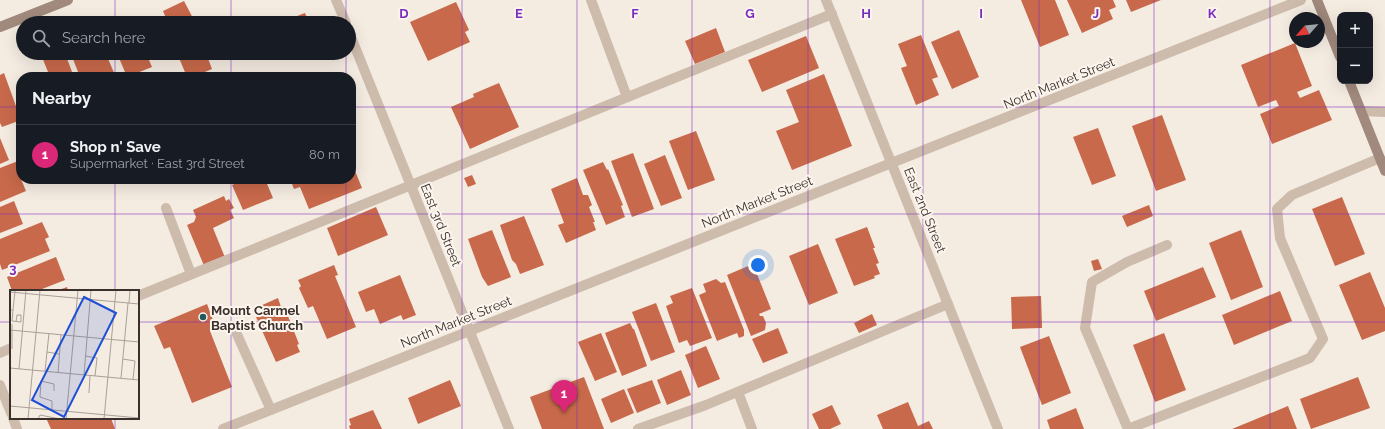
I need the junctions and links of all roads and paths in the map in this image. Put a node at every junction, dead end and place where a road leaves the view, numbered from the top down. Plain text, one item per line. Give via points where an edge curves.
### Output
1 (68, 0) edge
2 (336, 0) edge
3 (591, 0) edge
4 (826, 0) edge
5 (1301, 0) edge
6 (1318, 0) edge
7 (832, 14) junction
8 (28, 16) edge
9 (343, 16) edge
10 (16, 21) edge
11 (0, 27) edge
12 (356, 49) edge
13 (1337, 49) edge
14 (1351, 84) edge
15 (627, 97) junction
16 (1361, 111) junction
17 (1385, 112) edge
18 (1380, 158) junction
19 (892, 163) junction
20 (1385, 171) edge
21 (411, 184) junction
22 (166, 208) dead end
23 (1167, 245) dead end
24 (191, 274) junction
25 (139, 296) edge
26 (948, 304) junction
27 (235, 330) dead end
28 (470, 331) junction
29 (10, 348) edge
30 (0, 353) edge
31 (0, 385) edge
32 (738, 392) junction
33 (10, 410) edge
34 (270, 410) junction
35 (13, 419) edge
36 (17, 429) edge
37 (223, 429) edge
38 (508, 429) edge
39 (638, 429) edge
40 (752, 429) edge
41 (998, 429) edge

1 - 8 street
2 - 9 street
3 - 15 street
4 - 7 street, East 2nd Street
5 - 19 street, North Market Street
6 - 13 street
7 - 15 street
7 - 19 street, East 2nd Street
10 - 11 street
12 - 21 street, East 3rd Street
14 - 16 street
15 - 21 street
16 - 17 street
16 - 18 street
18 - 20 street
18 - 23 street via 1292,195 1277,209 1280,238 1323,340 1310,358 1128,429 1085,328 1092,282 1127,262
19 - 26 street, East 2nd Street
19 - 28 street, North Market Street
21 - 24 street
21 - 28 street, East 3rd Street
22 - 24 street
24 - 25 street
26 - 32 street
26 - 41 street, East 2nd Street
27 - 34 street
28 - 34 street, North Market Street
28 - 38 street, East 3rd Street
29 - 30 street
31 - 33 street
32 - 39 street
32 - 40 street
34 - 37 street, North Market Street
35 - 36 street

